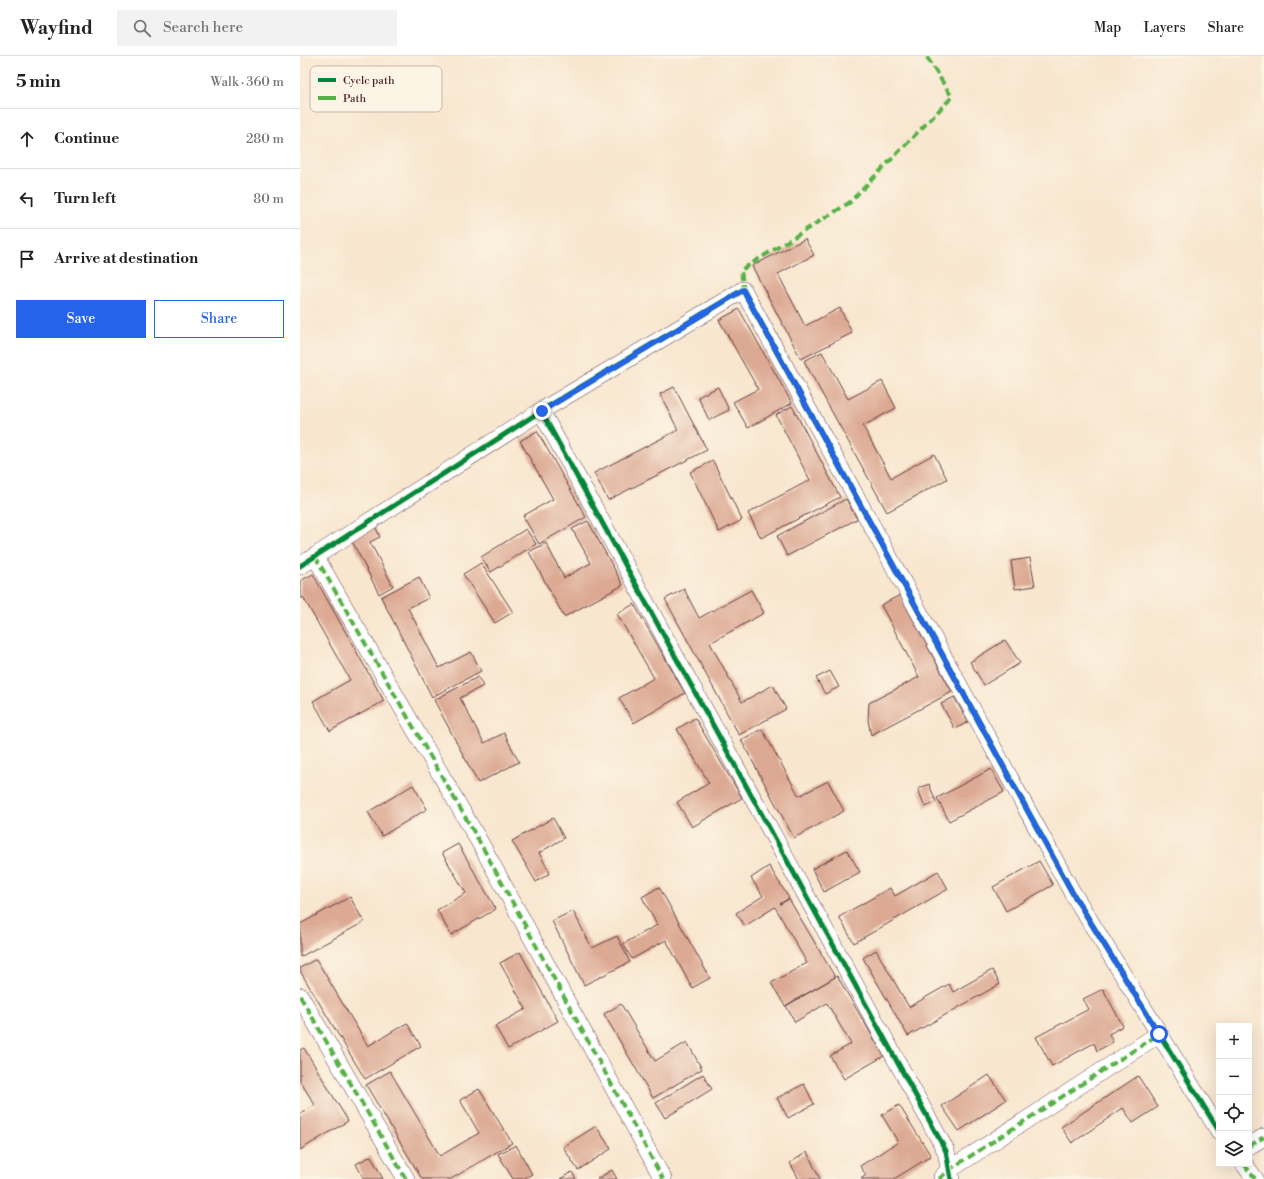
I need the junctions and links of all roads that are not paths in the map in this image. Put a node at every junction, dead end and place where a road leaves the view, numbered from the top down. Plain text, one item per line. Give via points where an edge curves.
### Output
1 (542, 411) junction
2 (315, 556) junction
3 (300, 566) edge
4 (300, 996) edge
5 (1159, 1034) junction
6 (1216, 1126) edge
7 (1264, 1137) edge
8 (1252, 1144) edge
9 (1246, 1167) edge
10 (946, 1176) edge
11 (406, 1179) edge
12 (663, 1179) edge
13 (1255, 1179) edge

1 - 2 street
1 - 5 street via 743,290 1072,892
1 - 10 street via 946,1151
2 - 3 street
2 - 12 street via 483,848
4 - 11 street
5 - 6 street
5 - 10 street
7 - 8 street
9 - 13 street

